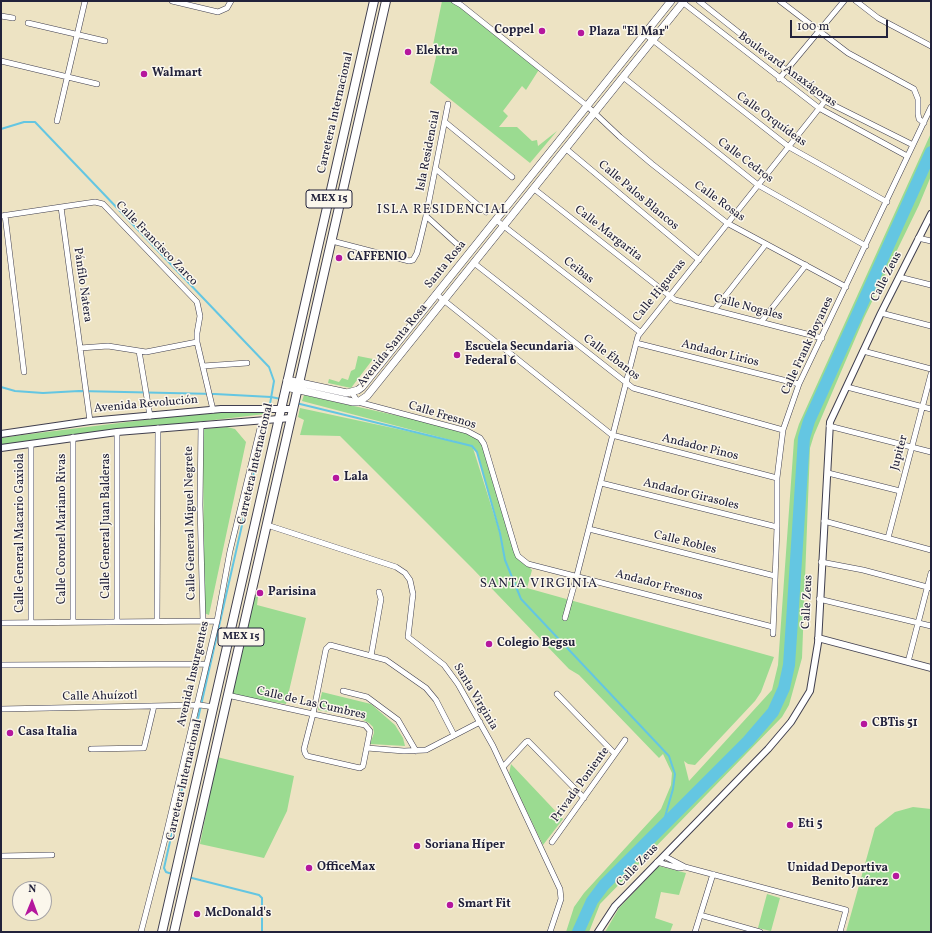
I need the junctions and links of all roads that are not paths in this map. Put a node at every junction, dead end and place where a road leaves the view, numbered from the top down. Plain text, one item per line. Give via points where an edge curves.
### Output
1 (85, 1) edge
2 (172, 1) edge
3 (231, 1) edge
4 (374, 1) edge
5 (386, 1) edge
6 (454, 1) edge
7 (671, 1) edge
8 (699, 1) edge
9 (780, 1) edge
10 (844, 1) edge
11 (856, 1) edge
12 (682, 2) edge
13 (1, 16) edge
14 (13, 18) dead end
15 (28, 23) dead end
16 (819, 32) junction
17 (77, 34) junction
18 (645, 34) junction
19 (652, 40) junction
20 (105, 41) dead end
21 (931, 46) edge
22 (1, 61) edge
23 (786, 71) junction
24 (67, 77) junction
25 (623, 77) junction
26 (779, 79) junction
27 (97, 84) dead end
28 (352, 95) junction
29 (825, 101) junction
30 (448, 104) dead end
31 (586, 105) junction
32 (362, 106) junction
33 (931, 107) edge
34 (818, 108) junction
35 (594, 113) junction
36 (57, 121) dead end
37 (445, 122) junction
38 (924, 123) junction
39 (913, 145) junction
40 (789, 147) junction
41 (565, 148) junction
42 (907, 156) junction
43 (436, 169) junction
44 (335, 175) junction
45 (512, 177) dead end
46 (346, 178) junction
47 (758, 185) junction
48 (533, 188) junction
49 (887, 202) junction
50 (61, 207) junction
51 (486, 212) dead end
52 (931, 214) edge
53 (3, 215) edge
54 (426, 216) junction
55 (496, 220) junction
56 (727, 223) junction
57 (504, 226) junction
58 (918, 238) junction
59 (332, 241) junction
60 (931, 241) edge
61 (766, 244) junction
62 (459, 246) dead end
63 (866, 246) junction
64 (699, 260) junction
65 (474, 263) junction
66 (806, 265) junction
67 (899, 277) junction
68 (931, 285) edge
69 (846, 287) junction
70 (436, 294) junction
71 (669, 296) junction
72 (444, 300) junction
73 (715, 309) junction
74 (881, 314) junction
75 (761, 322) junction
76 (931, 326) edge
77 (640, 332) junction
78 (822, 338) junction
79 (197, 342) junction
80 (636, 343) junction
81 (80, 348) junction
82 (139, 351) junction
83 (864, 351) junction
84 (247, 363) dead end
85 (203, 366) junction
86 (931, 369) edge
87 (24, 372) dead end
88 (931, 374) edge
89 (625, 383) junction
90 (286, 384) junction
91 (799, 384) junction
92 (298, 387) junction
93 (847, 387) junction
94 (352, 393) junction
95 (282, 402) junction
96 (358, 402) junction
97 (294, 404) junction
98 (922, 406) junction
99 (931, 409) edge
100 (213, 410) junction
101 (150, 416) junction
102 (291, 418) junction
103 (279, 419) junction
104 (262, 420) junction
105 (90, 421) junction
106 (200, 425) junction
107 (829, 426) junction
108 (158, 428) junction
109 (783, 430) junction
110 (117, 432) junction
111 (1, 434) edge
112 (612, 435) junction
113 (73, 437) junction
114 (31, 444) junction
115 (912, 446) junction
116 (1, 448) edge
117 (931, 452) edge
118 (828, 473) junction
119 (777, 478) junction
120 (601, 483) junction
121 (900, 491) junction
122 (824, 521) junction
123 (267, 525) junction
124 (777, 527) junction
125 (589, 529) junction
126 (888, 538) junction
127 (931, 550) edge
128 (518, 556) joint
129 (821, 562) junction
130 (931, 573) edge
131 (577, 575) junction
132 (775, 576) junction
133 (929, 587) edge
134 (379, 592) dead end
135 (819, 599) junction
136 (565, 618) dead end
137 (157, 620) junction
138 (73, 621) junction
139 (116, 621) junction
140 (203, 621) junction
141 (217, 621) junction
142 (31, 622) junction
143 (1, 623) edge
144 (918, 623) junction
145 (931, 626) edge
146 (773, 627) junction
147 (773, 634) dead end
148 (818, 638) junction
149 (371, 656) junction
150 (908, 662) junction
151 (206, 664) junction
152 (1, 665) edge
153 (931, 668) edge
154 (343, 691) dead end
155 (556, 694) dead end
156 (227, 695) junction
157 (198, 705) junction
158 (154, 706) junction
159 (211, 706) junction
160 (1, 709) edge
161 (313, 714) junction
162 (480, 722) junction
163 (454, 735) junction
164 (625, 740) dead end
165 (367, 748) junction
166 (91, 749) dead end
167 (416, 751) junction
168 (615, 754) junction
169 (503, 767) junction
170 (584, 798) junction
171 (552, 842) dead end
172 (52, 855) dead end
173 (1, 856) edge
174 (664, 856) junction
175 (657, 862) junction
176 (685, 867) junction
177 (713, 874) junction
178 (700, 915) junction
179 (141, 932) edge
180 (162, 932) edge
181 (174, 932) edge
182 (550, 932) edge
183 (598, 932) edge
184 (695, 932) edge
185 (760, 932) edge
186 (840, 932) edge

1 - 17 street
2 - 3 street via 218,12 227,8
4 - 28 main road, Carretera Internacional / MEX 15
5 - 32 main road, Carretera Internacional / MEX 15
6 - 31 street
7 - 18 main road
8 - 23 street, Boulevard Anaxágoras
9 - 16 street
10 - 16 street
11 - 21 street via 878,18
12 - 19 main road, Avenida Santa Rosa
12 - 26 street, Boulevard Anaxágoras
13 - 14 street
15 - 17 street
16 - 23 street
16 - 38 street via 848,53 914,89 918,99 919,119
17 - 20 street
17 - 24 street
18 - 19 street
18 - 31 main road, Santa Rosa
19 - 25 main road, Avenida Santa Rosa
19 - 40 street, Calle Orquídeas
22 - 24 street
23 - 26 street
23 - 29 street, Boulevard Anaxágoras
24 - 27 street
24 - 36 street
25 - 35 main road, Avenida Santa Rosa
25 - 47 street, Calle Cedros
26 - 34 street, Boulevard Anaxágoras
28 - 32 main road
28 - 44 main road, Carretera Internacional / MEX 15
29 - 34 street, Calle Higueras
29 - 39 street, Boulevard Anaxágoras
30 - 37 street, Isla Residencial
31 - 35 street
31 - 55 main road, Santa Rosa
32 - 46 main road, Carretera Internacional / MEX 15
33 - 38 street, Calle Frank Boyanes
34 - 40 street, Calle Higueras
34 - 42 street, Boulevard Anaxágoras
35 - 41 main road, Avenida Santa Rosa
35 - 56 street, Calle Rosas via 652,164
37 - 43 street, Isla Residencial
37 - 45 street
38 - 39 street, Calle Frank Boyanes
39 - 42 street, Calle Frank Boyanes
40 - 47 street, Calle Higueras
40 - 49 street, Calle Orquídeas
41 - 48 main road, Avenida Santa Rosa
41 - 64 street, Calle Palos Blancos
42 - 49 street, Calle Frank Boyanes
43 - 51 street
43 - 54 street, Isla Residencial
44 - 46 main road
44 - 90 main road, Carretera Internacional / MEX 15
46 - 59 main road, Carretera Internacional / MEX 15
47 - 56 street, Calle Higueras
47 - 63 street, Calle Cedros
48 - 57 main road, Avenida Santa Rosa
48 - 71 street, Calle Margarita
49 - 63 street, Calle Frank Boyanes
50 - 53 street
50 - 79 street, Calle Francisco Zarco via 100,202 197,302 200,316
50 - 81 street, Pánfilo Natera
52 - 58 street, Calle Zeus
53 - 87 street
54 - 59 street, Isla Residencial via 413,260
54 - 62 street
55 - 57 street, Ceibas
55 - 70 main road, Santa Rosa
56 - 61 street, Calle Rosas
56 - 64 street, Calle Higueras
57 - 65 main road, Avenida Santa Rosa
57 - 77 street, Ceibas
58 - 60 street
58 - 67 street, Calle Zeus
59 - 92 main road, Carretera Internacional / MEX 15
61 - 66 street, Calle Rosas
61 - 73 street
63 - 69 street, Calle Frank Boyanes
64 - 71 street, Calle Higueras
65 - 72 main road, Avenida Santa Rosa
65 - 89 street, Calle Ébanos
66 - 69 street, Calle Rosas
66 - 75 street
67 - 68 street
67 - 74 street, Calle Zeus
69 - 78 street, Calle Frank Boyanes
70 - 72 street, Andador Pinos
70 - 94 main road, Santa Rosa via 362,387
71 - 73 street, Calle Nogales via 675,300
71 - 77 street, Calle Higueras
72 - 96 main road, Avenida Santa Rosa via 367,396
72 - 112 street, Andador Pinos
73 - 75 street, Calle Nogales
74 - 76 street
74 - 83 street, Calle Zeus
75 - 78 street, Calle Nogales
77 - 80 street, Calle Higueras
78 - 91 street, Calle Frank Boyanes
79 - 82 street via 153,351
79 - 85 street
80 - 89 street, Calle Higueras
80 - 91 street, Andador Lirios
81 - 82 street via 108,346
81 - 105 street, Pánfilo Natera
82 - 101 street
83 - 86 street
83 - 93 street, Calle Zeus
84 - 85 street
85 - 100 street
88 - 98 street, Jupiter
89 - 109 street, Calle Ébanos via 646,393
89 - 112 street, Calle Higueras
90 - 92 main road
90 - 95 main road, Carretera Internacional / MEX 15
91 - 109 street, Calle Frank Boyanes
92 - 94 main road
92 - 96 main road, Avenida Santa Rosa
92 - 97 main road, Carretera Internacional / MEX 15
93 - 98 street
93 - 107 street, Calle Zeus
94 - 96 street
95 - 97 street, Avenida Revolución
95 - 100 street, Avenida Revolución
95 - 103 main road, Carretera Internacional / MEX 15
96 - 128 street, Calle Fresnos via 467,431 480,438
97 - 102 main road, Carretera Internacional / MEX 15
98 - 99 street
98 - 115 street, Jupiter
100 - 101 street, Avenida Revolución
101 - 105 street, Avenida Revolución
102 - 103 street, Avenida Revolución
102 - 123 main road, Carretera Internacional / MEX 15
103 - 104 street, Avenida Revolución
103 - 159 main road, Carretera Internacional / MEX 15
104 - 106 street, Avenida Revolución
104 - 141 street, Avenida Insurgentes via 230,551
105 - 111 street, Avenida Revolución
106 - 108 street, Avenida Revolución
106 - 140 street, Calle General Miguel Negrete
107 - 115 street
107 - 118 street, Calle Zeus
108 - 110 street, Avenida Revolución
108 - 137 street
109 - 119 street, Calle Frank Boyanes
110 - 113 street, Avenida Revolución
110 - 139 street, Calle General Juan Balderas
112 - 119 street, Andador Pinos
112 - 120 street, Calle Higueras
113 - 114 street, Avenida Revolución
113 - 138 street, Calle Coronel Mariano Rivas
114 - 116 street, Avenida Revolución
114 - 142 street, Calle General Macario Gaxiola
115 - 117 street
115 - 121 street, Jupiter
118 - 121 street
118 - 122 street, Calle Zeus
119 - 124 street, Calle Frank Boyanes
120 - 124 street, Andador Girasoles
120 - 125 street, Calle Higueras
121 - 126 street, Jupiter
122 - 126 street
122 - 129 street, Calle Zeus
123 - 156 main road, Carretera Internacional / MEX 15
123 - 162 street, Santa Virginia via 405,572 413,594 408,637 447,669
124 - 132 street, Calle Frank Boyanes
125 - 131 street, Calle Higueras
125 - 132 street, Calle Robles
126 - 127 street
128 - 131 street, Andador Fresnos via 528,564
129 - 133 street
129 - 135 street, Calle Zeus
130 - 133 street
131 - 136 street, Calle Higueras
131 - 146 street, Andador Fresnos
132 - 146 street, Calle Frank Boyanes
133 - 144 street
134 - 149 street via 381,599
135 - 144 street
135 - 148 street, Calle Zeus
137 - 139 street
137 - 140 street
138 - 139 street
138 - 142 street
140 - 141 street
141 - 151 street, Avenida Insurgentes
142 - 143 street
144 - 145 street
144 - 150 street
146 - 147 street, Calle Frank Boyanes
148 - 150 street
148 - 174 street, Calle Zeus via 813,679 804,704 768,748
149 - 161 street via 328,646
149 - 163 street via 386,660 431,693
150 - 153 street
151 - 152 street
151 - 157 street, Avenida Insurgentes
154 - 167 street via 367,697 398,720
155 - 168 street
156 - 161 street, Calle de Las Cumbres
156 - 181 main road, Carretera Internacional / MEX 15
157 - 158 street, Calle Ahuízotl
157 - 159 street, Calle Ahuízotl
157 - 179 street, Avenida Insurgentes
158 - 160 street, Calle Ahuízotl
158 - 166 street via 144,748
159 - 180 main road, Carretera Internacional / MEX 15
161 - 165 street, Calle de Las Cumbres via 369,727
161 - 165 street via 305,753 308,756 360,768 363,766
162 - 163 street
162 - 169 street, Santa Virginia
163 - 167 street via 426,750
164 - 168 street, Privada Poniente
165 - 167 street
168 - 170 street, Privada Poniente
169 - 170 street via 528,741
169 - 182 street, Santa Virginia via 560,889 561,899
170 - 171 street, Privada Poniente
172 - 173 street
174 - 175 street, Calle Zeus
174 - 176 street
175 - 176 street via 679,868
175 - 183 street, Calle Zeus via 615,906
176 - 177 street
177 - 178 street
177 - 186 street via 846,910
178 - 184 street
178 - 185 street

